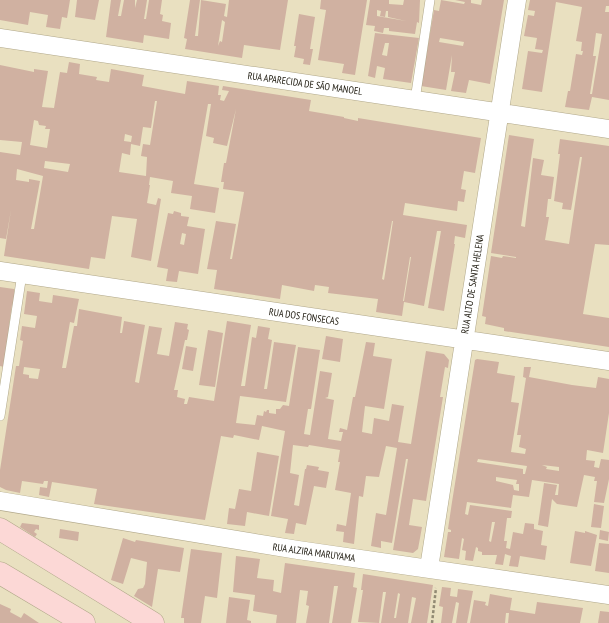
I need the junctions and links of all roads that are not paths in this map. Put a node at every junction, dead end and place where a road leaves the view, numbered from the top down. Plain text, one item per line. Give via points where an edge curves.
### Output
1 (430, 0) edge
2 (517, 0) edge
3 (0, 38) edge
4 (415, 100) junction
5 (499, 112) junction
6 (609, 129) edge
7 (0, 271) edge
8 (22, 274) junction
9 (464, 340) junction
10 (609, 361) edge
11 (0, 416) edge
12 (0, 501) edge
13 (20, 505) junction
14 (0, 510) edge
15 (0, 529) edge
16 (434, 569) junction
17 (0, 573) edge
18 (609, 595) edge
19 (84, 623) edge
20 (153, 623) edge

1 - 4 lane
2 - 5 street, RUA ALTO DE SANTA HELENA
3 - 4 street, RUA APARECIDA DE SÃO MANOEL
4 - 5 street, RUA APARECIDA DE SÃO MANOEL
5 - 6 street, RUA APARECIDA DE SÃO MANOEL
5 - 9 street, RUA ALTO DE SANTA HELENA
7 - 8 street, RUA DOS FONSECAS
8 - 9 street, RUA DOS FONSECAS
8 - 11 lane
9 - 10 street, RUA DOS FONSECAS
9 - 16 street, RUA ALTO DE SANTA HELENA
12 - 13 street, RUA ALZIRA MARUYAMA
13 - 14 street, RUA ALZIRA MARUYAMA
13 - 16 street, RUA ALZIRA MARUYAMA via 298,550
15 - 20 main road
16 - 18 street, RUA ALZIRA MARUYAMA
17 - 19 main road

